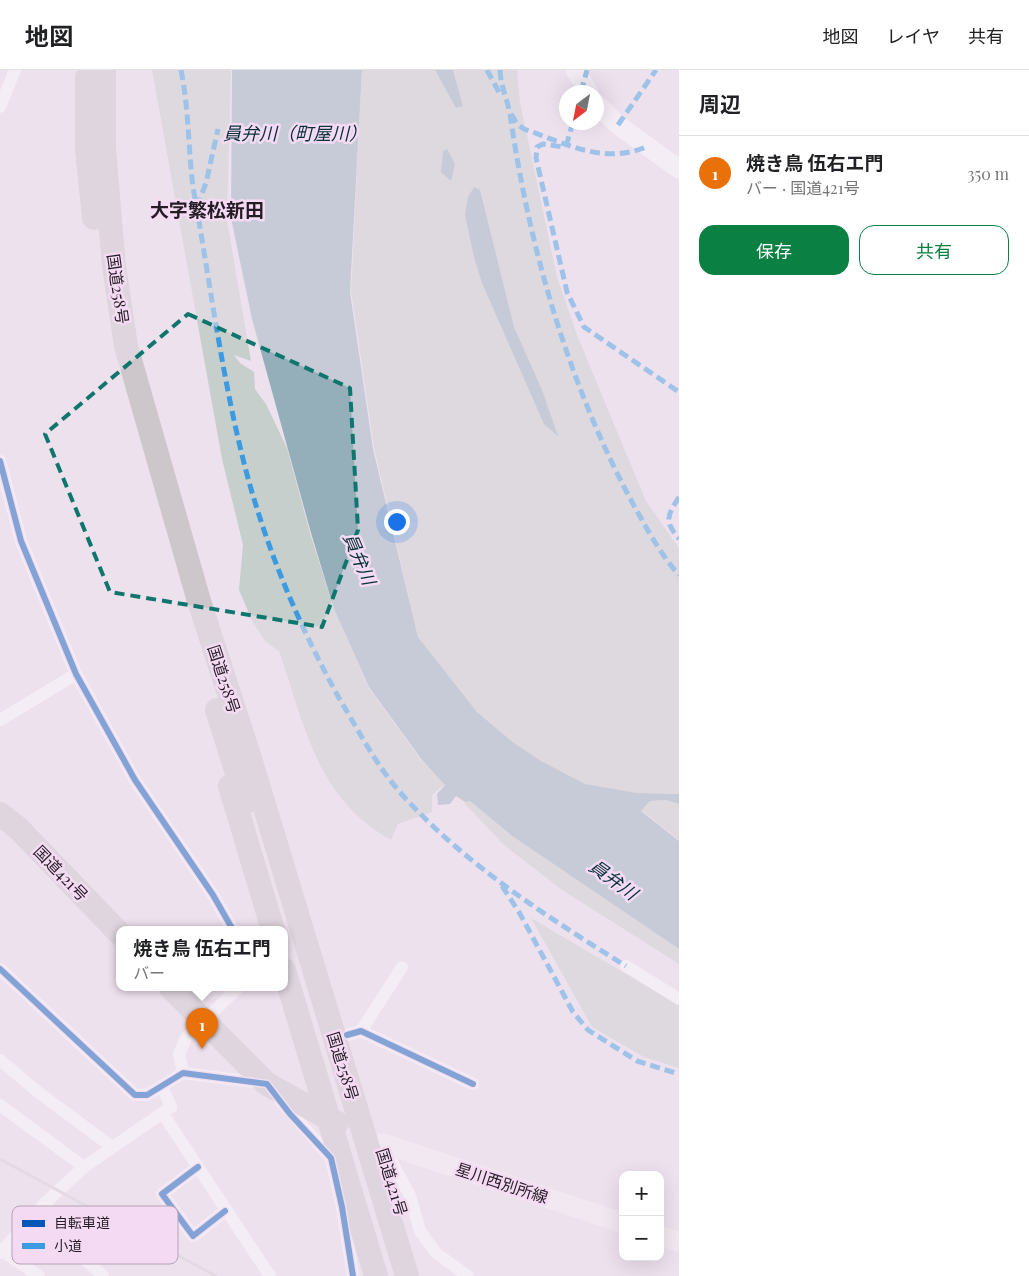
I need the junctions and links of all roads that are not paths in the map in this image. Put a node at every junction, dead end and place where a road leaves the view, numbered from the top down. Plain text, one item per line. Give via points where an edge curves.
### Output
1 (15, 70) edge
2 (88, 70) edge
3 (104, 70) edge
4 (576, 70) edge
5 (3, 82) edge
6 (584, 85) edge
7 (0, 107) edge
8 (604, 111) edge
9 (679, 168) edge
10 (0, 461) edge
11 (76, 674) junction
12 (212, 694) junction
13 (0, 720) edge
14 (248, 752) junction
15 (0, 814) edge
16 (231, 926) edge
17 (271, 926) edge
18 (288, 926) edge
19 (288, 927) edge
20 (116, 930) edge
21 (626, 966) dead end
22 (402, 967) dead end
23 (0, 969) edge
24 (288, 979) edge
25 (174, 991) edge
26 (235, 991) edge
27 (679, 999) edge
28 (203, 1021) junction
29 (354, 1032) junction
30 (0, 1060) edge
31 (183, 1073) junction
32 (267, 1084) junction
33 (473, 1084) dead end
34 (162, 1086) junction
35 (0, 1105) edge
36 (163, 1114) junction
37 (354, 1130) junction
38 (112, 1147) junction
39 (198, 1167) junction
40 (79, 1172) junction
41 (43, 1206) edge
42 (171, 1206) edge
43 (225, 1211) junction
44 (178, 1216) edge
45 (619, 1222) edge
46 (664, 1237) edge
47 (12, 1240) edge
48 (679, 1242) edge
49 (1, 1252) edge
50 (12, 1259) edge
51 (20, 1264) edge
52 (90, 1264) edge
53 (39, 1276) edge
54 (103, 1276) edge
55 (270, 1276) edge
56 (353, 1276) edge
57 (376, 1276) edge
58 (391, 1276) edge
59 (407, 1276) edge
60 (420, 1276) edge
61 (468, 1276) edge

1 - 5 street
2 - 12 highway, 国道258号 via 87,150 100,269 113,348 147,476
3 - 14 highway, 国道258号 via 107,178 114,266 126,346 199,601
4 - 6 main road
5 - 7 street
8 - 9 main road via 618,126
10 - 11 street via 21,542
11 - 13 street
11 - 16 street via 135,780
12 - 17 highway via 219,749
12 - 18 highway, 国道258号
14 - 29 highway via 274,792
14 - 37 highway, 国道258号
15 - 20 highway, 国道421号 via 18,828
19 - 37 highway, 国道258号
21 - 27 street
22 - 29 street
23 - 34 street via 135,1095 147,1095
24 - 37 highway
25 - 28 highway
26 - 28 street
28 - 31 street via 181,1047 179,1054
28 - 32 highway
29 - 33 street
29 - 37 highway
30 - 38 street
31 - 32 street
31 - 34 street
32 - 37 highway
32 - 56 street via 331,1158
34 - 36 street via 171,1107
35 - 40 street
36 - 38 street
36 - 39 street
37 - 45 main road, 星川西別所線
37 - 57 highway
37 - 58 highway, 国道258号
37 - 59 highway, 国道258号
37 - 60 highway, 国道421号
37 - 61 street via 410,1196 420,1232 436,1253
38 - 40 street
39 - 42 street via 162,1194
39 - 43 street
40 - 41 street
43 - 44 street via 193,1236
43 - 55 street
46 - 48 main road
47 - 49 street
49 - 50 street
51 - 53 street
52 - 54 street

